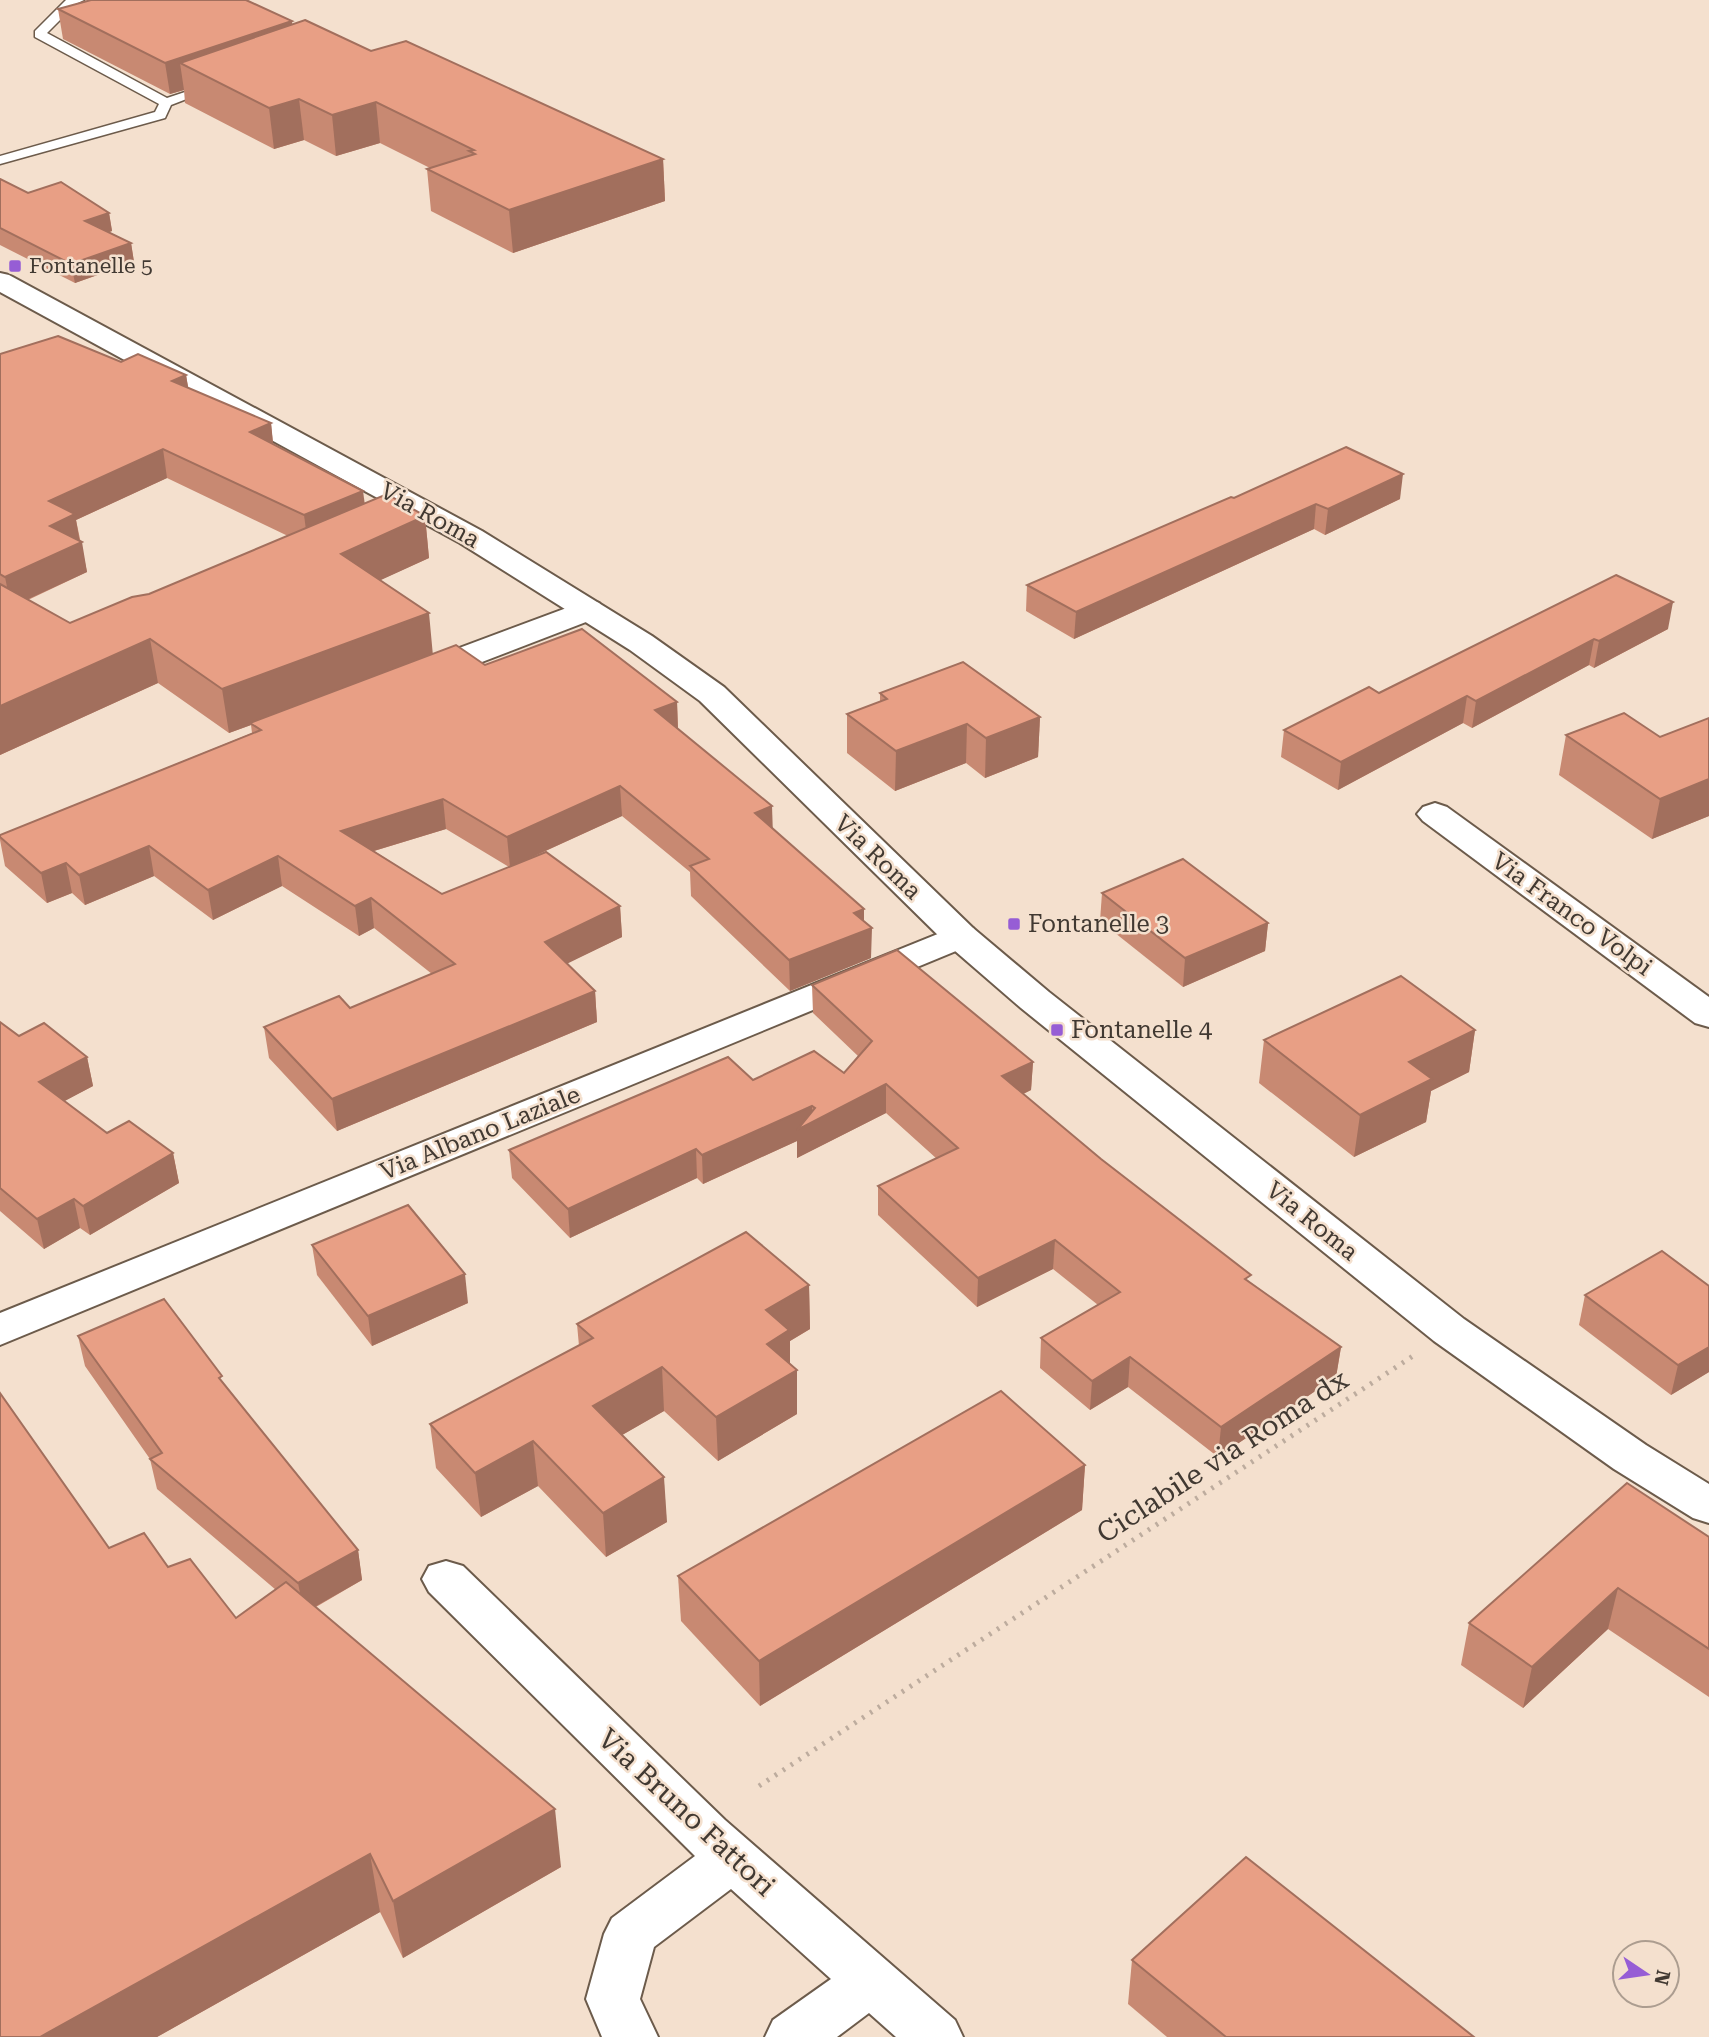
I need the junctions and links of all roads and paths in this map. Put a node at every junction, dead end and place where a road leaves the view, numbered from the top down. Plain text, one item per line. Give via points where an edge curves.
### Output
1 (78, 0) edge
2 (216, 86) edge
3 (166, 103) junction
4 (0, 160) edge
5 (0, 281) edge
6 (421, 509) junction
7 (383, 526) edge
8 (588, 610) junction
9 (393, 685) edge
10 (1435, 814) dead end
11 (960, 936) junction
12 (1709, 1015) edge
13 (7, 1318) edge
14 (1421, 1351) dead end
15 (1630, 1457) junction
16 (1709, 1479) edge
17 (1709, 1506) edge
18 (446, 1579) dead end
19 (759, 1786) dead end
20 (733, 1858) junction
21 (871, 1980) junction
22 (629, 2037) edge
23 (793, 2037) edge
24 (934, 2037) edge

1 - 3 lane via 39,34
2 - 3 lane
3 - 4 lane via 160,115
5 - 6 main road, Via Roma
6 - 7 main road
6 - 8 main road, Via Roma
8 - 9 main road
8 - 11 main road, Via Roma via 712,694
10 - 12 main road, Via Franco Volpi
11 - 13 main road, Via Albano Laziale
11 - 15 main road, Via Roma via 1449,1330
14 - 19 path, Ciclabile via Roma dx
15 - 16 main road
15 - 17 main road, Via Roma
18 - 20 main road, Via Bruno Fattori
20 - 21 main road, Via Bruno Fattori
20 - 22 main road via 631,1934 612,1998
21 - 23 main road
21 - 24 main road, Via Bruno Fattori

